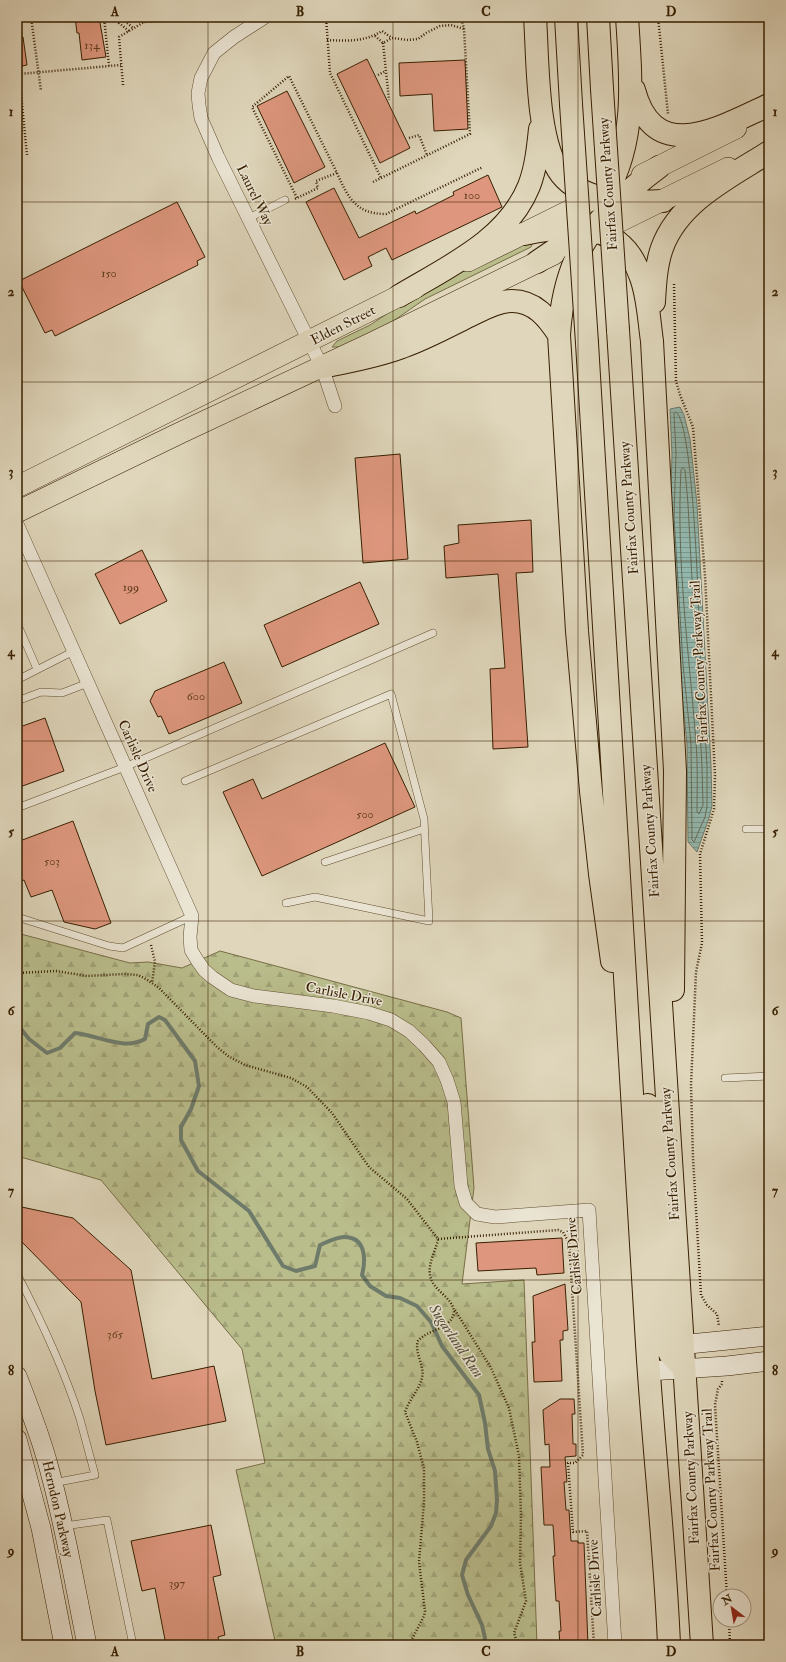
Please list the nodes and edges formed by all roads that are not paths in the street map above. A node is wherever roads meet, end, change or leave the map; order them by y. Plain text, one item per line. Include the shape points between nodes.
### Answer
1 (265, 17) edge
2 (535, 17) edge
3 (566, 17) edge
4 (598, 17) edge
5 (628, 17) edge
6 (631, 79) junction
7 (769, 105) edge
8 (769, 111) edge
9 (541, 116) junction
10 (769, 147) edge
11 (769, 152) edge
12 (664, 165) joint
13 (607, 197) junction
14 (288, 200) road end
15 (663, 201) junction
16 (249, 218) junction
17 (589, 232) junction
18 (524, 234) junction
19 (538, 262) joint
20 (399, 296) junction
21 (559, 335) junction
22 (310, 341) junction
23 (652, 341) junction
24 (322, 366) junction
25 (335, 406) dead end
26 (17, 487) edge
27 (17, 512) edge
28 (17, 524) edge
29 (17, 623) edge
30 (433, 633) dead end
31 (74, 651) junction
32 (37, 669) junction
33 (17, 680) edge
34 (88, 683) junction
35 (17, 701) edge
36 (125, 767) junction
37 (184, 781) dead end
38 (17, 808) edge
39 (424, 829) junction
40 (746, 829) dead end
41 (769, 829) edge
42 (325, 862) dead end
43 (286, 903) dead end
44 (192, 916) junction
45 (17, 917) edge
46 (630, 1031) junction
47 (769, 1076) edge
48 (724, 1078) dead end
49 (636, 1151) junction
50 (670, 1151) junction
51 (17, 1274) edge
52 (24, 1288) junction
53 (17, 1292) edge
54 (769, 1336) edge
55 (666, 1347) junction
56 (769, 1361) edge
57 (684, 1368) junction
58 (649, 1371) junction
59 (17, 1376) edge
60 (17, 1439) edge
61 (53, 1483) junction
62 (63, 1526) junction
63 (64, 1645) edge
64 (88, 1645) edge
65 (133, 1645) edge
66 (615, 1645) edge
67 (669, 1645) edge
68 (702, 1645) edge

1 - 16 street, Laurel Way via 214,53 201,78 198,93 201,118
2 - 9 highway
3 - 46 highway, Fairfax County Parkway, bridge
4 - 50 highway, Fairfax County Parkway, bridge
5 - 6 highway
6 - 7 highway via 645,117 661,130 683,136 707,132
6 - 13 highway via 626,145
8 - 12 main road
9 - 13 highway via 551,155 562,174 581,189
9 - 20 highway via 537,154 530,185 509,221 468,254
10 - 15 main road
11 - 23 highway via 701,196 688,208 669,234 662,248 655,276
12 - 13 highway via 640,182
13 - 15 highway via 643,203
13 - 17 highway
13 - 18 main road, Elden Street
14 - 16 lane
15 - 17 main road
16 - 22 street, Laurel Way
17 - 18 highway via 544,230
17 - 19 highway via 559,247
17 - 21 highway via 572,264 560,316
17 - 23 highway via 609,235 624,245 635,262 641,276
18 - 20 main road, Elden Street
19 - 24 main road, Elden Street
20 - 22 main road, Elden Street
21 - 24 highway via 549,320 532,306 511,301 490,306 403,347 373,357
21 - 49 highway via 577,631 591,791
22 - 24 street, Laurel Way
22 - 26 main road, Elden Street
23 - 50 highway via 675,771
24 - 25 street, Laurel Way
24 - 27 main road, Elden Street
28 - 31 street, Carlisle Drive
29 - 32 lane
30 - 36 lane
31 - 32 lane
31 - 34 street, Carlisle Drive
32 - 33 lane
34 - 35 lane via 62,693 41,692
34 - 36 street, Carlisle Drive
36 - 38 lane
36 - 44 street, Carlisle Drive
37 - 39 lane via 391,694 415,781
39 - 42 lane
39 - 43 lane via 429,921 315,897
40 - 41 lane
44 - 45 lane via 123,948 109,946
44 - 66 street, Carlisle Drive via 190,936 197,960 204,970 231,990 254,996 369,1013 391,1020 409,1030 424,1045 439,1062 454,1102 461,1186 466,1203 477,1214 495,1217 589,1210
46 - 49 highway, Fairfax County Parkway
46 - 55 highway via 643,1052 645,1065
47 - 48 lane
49 - 55 highway, Fairfax County Parkway
50 - 55 highway, Fairfax County Parkway
51 - 52 lane
52 - 53 lane
52 - 61 lane via 55,1353 79,1418 95,1475
54 - 55 main road
55 - 57 highway, Fairfax County Parkway
55 - 58 highway, Fairfax County Parkway
56 - 57 main road
57 - 58 main road
57 - 68 highway, Fairfax County Parkway
58 - 67 highway, Fairfax County Parkway
59 - 61 main road, Herndon Parkway via 42,1444
60 - 63 main road, Herndon Parkway via 41,1528
61 - 62 main road, Herndon Parkway
62 - 64 main road, Herndon Parkway
62 - 65 lane via 107,1520

